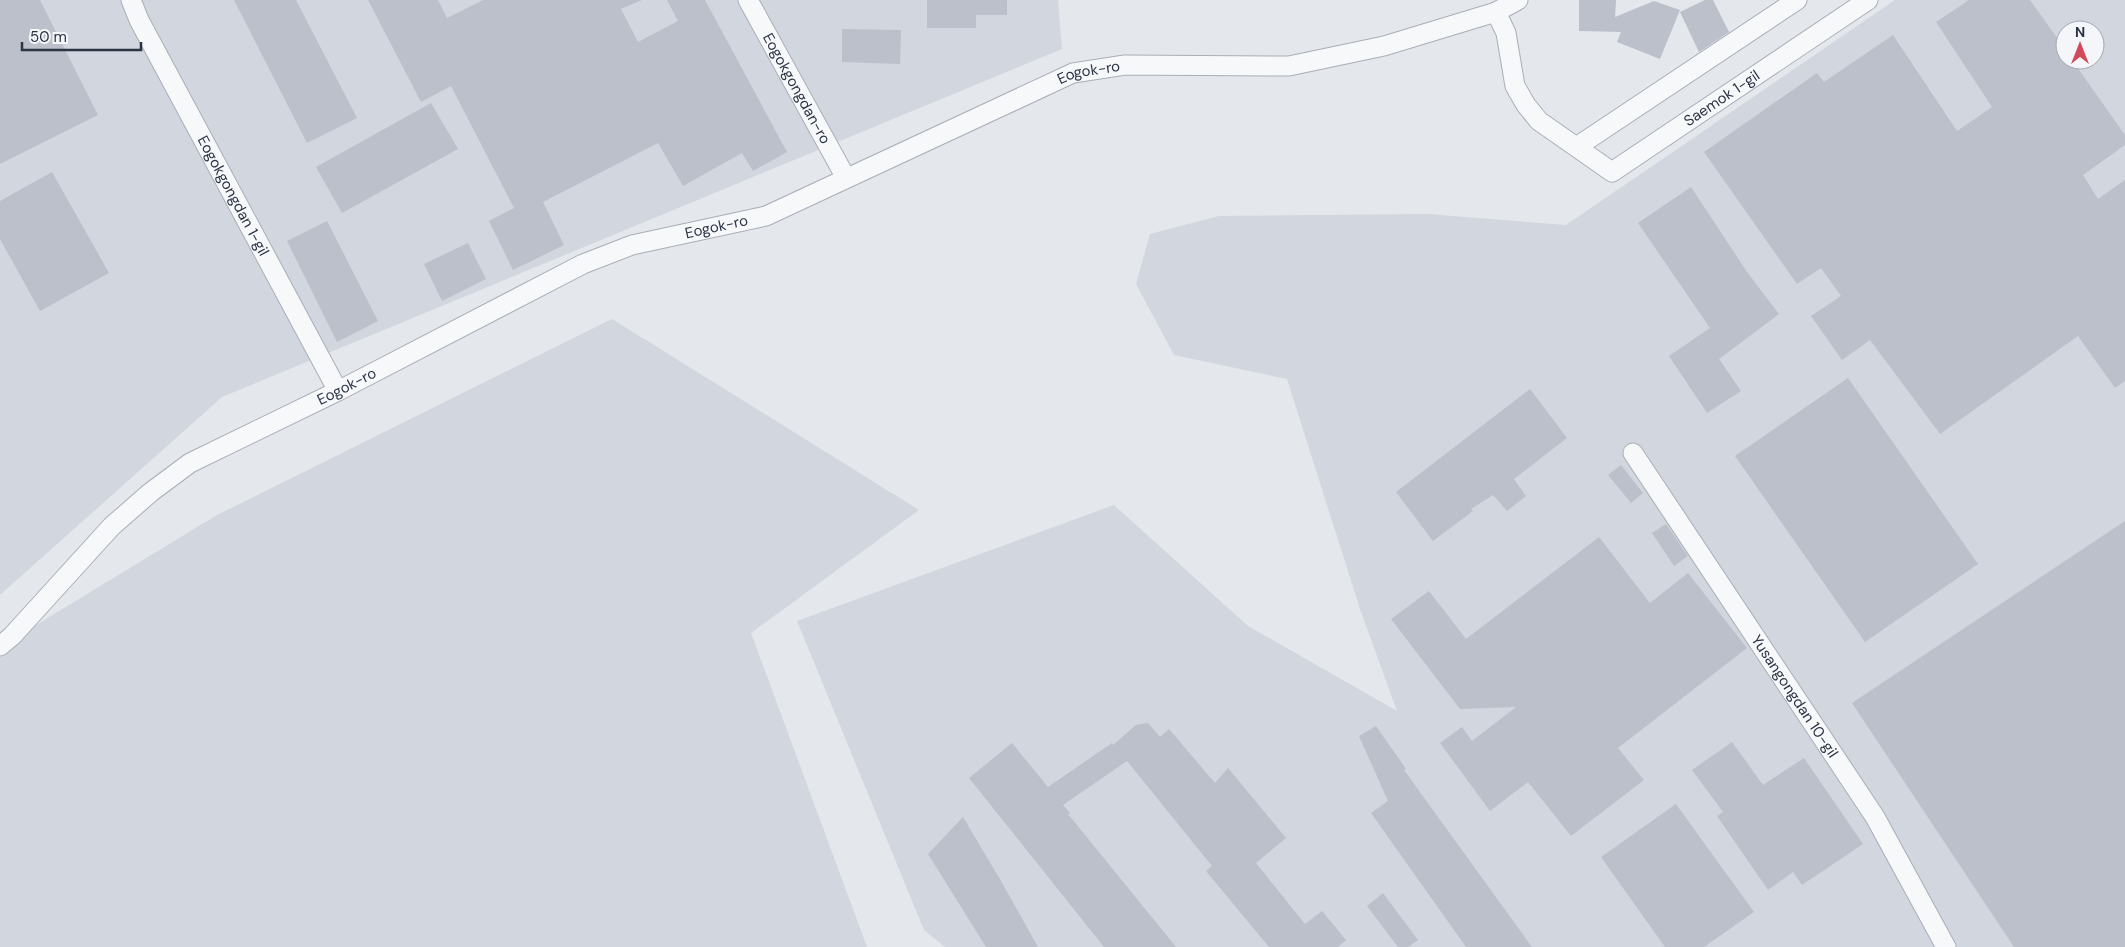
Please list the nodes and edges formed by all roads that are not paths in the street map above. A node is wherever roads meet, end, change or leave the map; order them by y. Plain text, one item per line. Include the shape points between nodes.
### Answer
1 (131, 0) edge
2 (748, 0) edge
3 (1517, 0) edge
4 (1797, 0) edge
5 (1868, 0) edge
6 (1496, 12) junction
7 (1578, 146) junction
8 (846, 178) junction
9 (338, 391) junction
10 (1633, 453) dead end
11 (0, 646) edge
12 (1946, 947) edge

1 - 9 street, Eogokgongdan 1-gil
2 - 8 street, Eogokgongdan-ro
3 - 6 street, Eogok-ro
4 - 7 street
5 - 7 street, Saemok 1-gil via 1612,172
6 - 7 street, Saemok 1-gil via 1506,33 1515,86 1526,105 1539,121
6 - 8 street, Eogok-ro via 1384,46 1289,66 1125,65 1073,73
8 - 9 street, Eogok-ro via 766,216 632,245 583,264
9 - 11 street, Eogok-ro via 190,463 150,492 112,526
10 - 12 street, Yusangongdan 10-gil via 1875,817

